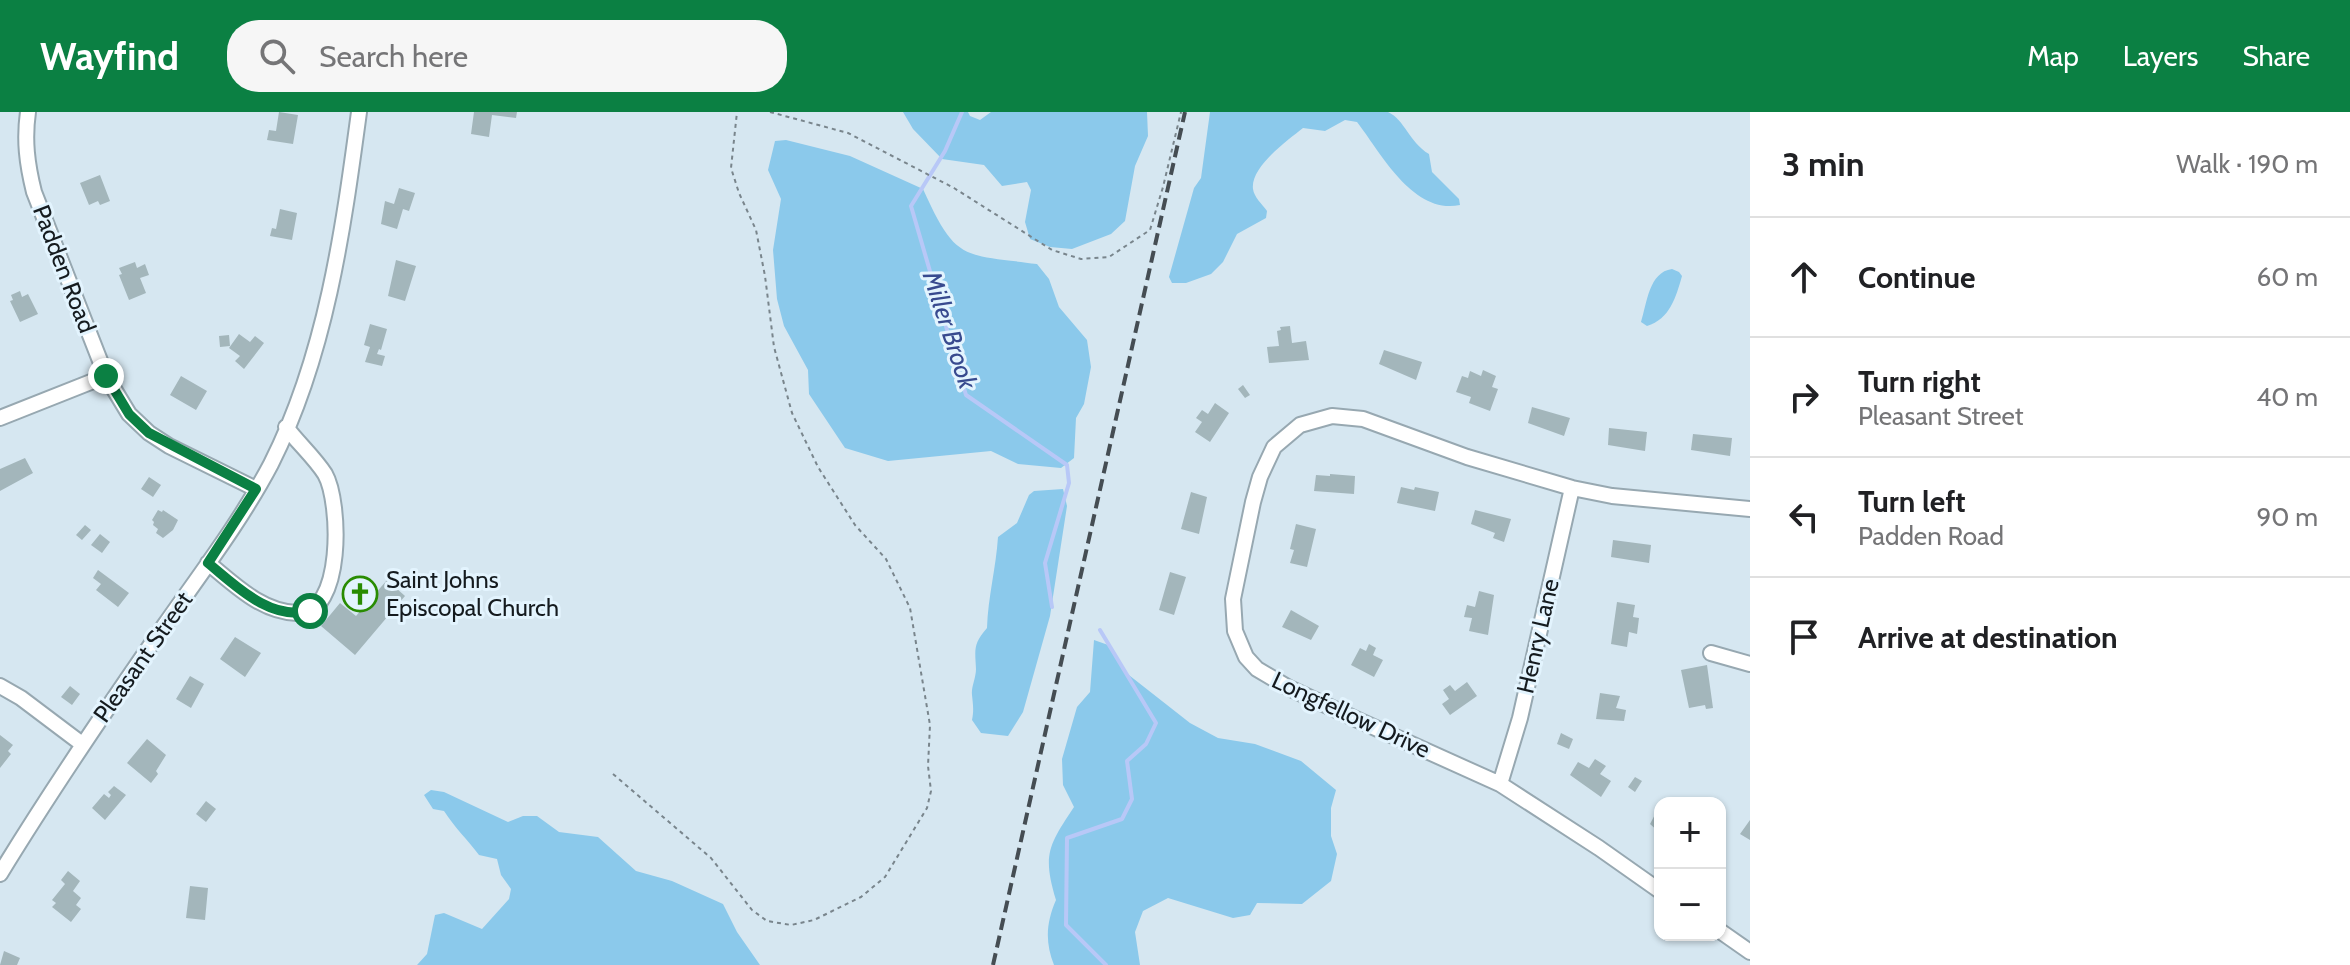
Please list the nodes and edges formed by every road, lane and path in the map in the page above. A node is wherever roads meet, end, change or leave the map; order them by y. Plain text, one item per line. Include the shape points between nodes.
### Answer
1 (28, 112) edge
2 (359, 112) edge
3 (737, 112) edge
4 (770, 112) edge
5 (1181, 112) edge
6 (106, 376) junction
7 (0, 418) edge
8 (286, 427) junction
9 (1572, 488) junction
10 (256, 489) junction
11 (1750, 509) edge
12 (208, 563) junction
13 (1711, 653) dead end
14 (1750, 664) edge
15 (0, 686) edge
16 (82, 744) junction
17 (613, 774) dead end
18 (1500, 784) junction
19 (0, 874) edge
20 (1654, 887) edge
21 (1726, 935) edge
22 (1750, 952) edge

1 - 6 street, Padden Road via 27,164 34,192
2 - 8 street, Pleasant Street via 327,306
3 - 17 path via 731,168 756,230 774,347 792,413 818,467 855,525 886,559 910,608 930,725 931,791 927,808 885,877 861,897 791,925 767,921 752,910 711,858
4 - 5 path via 848,133 954,188 1052,250 1081,259 1109,257 1150,230
6 - 7 street
6 - 10 street, Padden Road via 129,414 149,433
8 - 10 street, Pleasant Street
8 - 12 street via 326,477 334,510 336,559 321,601 300,614 279,611 251,597
9 - 11 street, Longfellow Drive
9 - 18 street, Henry Lane
9 - 18 street, Longfellow Drive via 1363,419 1332,416 1300,425 1274,447 1253,502 1233,599 1235,631 1246,657 1289,688
10 - 12 street, Pleasant Street
12 - 16 street, Pleasant Street
13 - 14 street
15 - 16 street
16 - 19 street, Pleasant Street
18 - 20 street, Longfellow Drive
21 - 22 street

